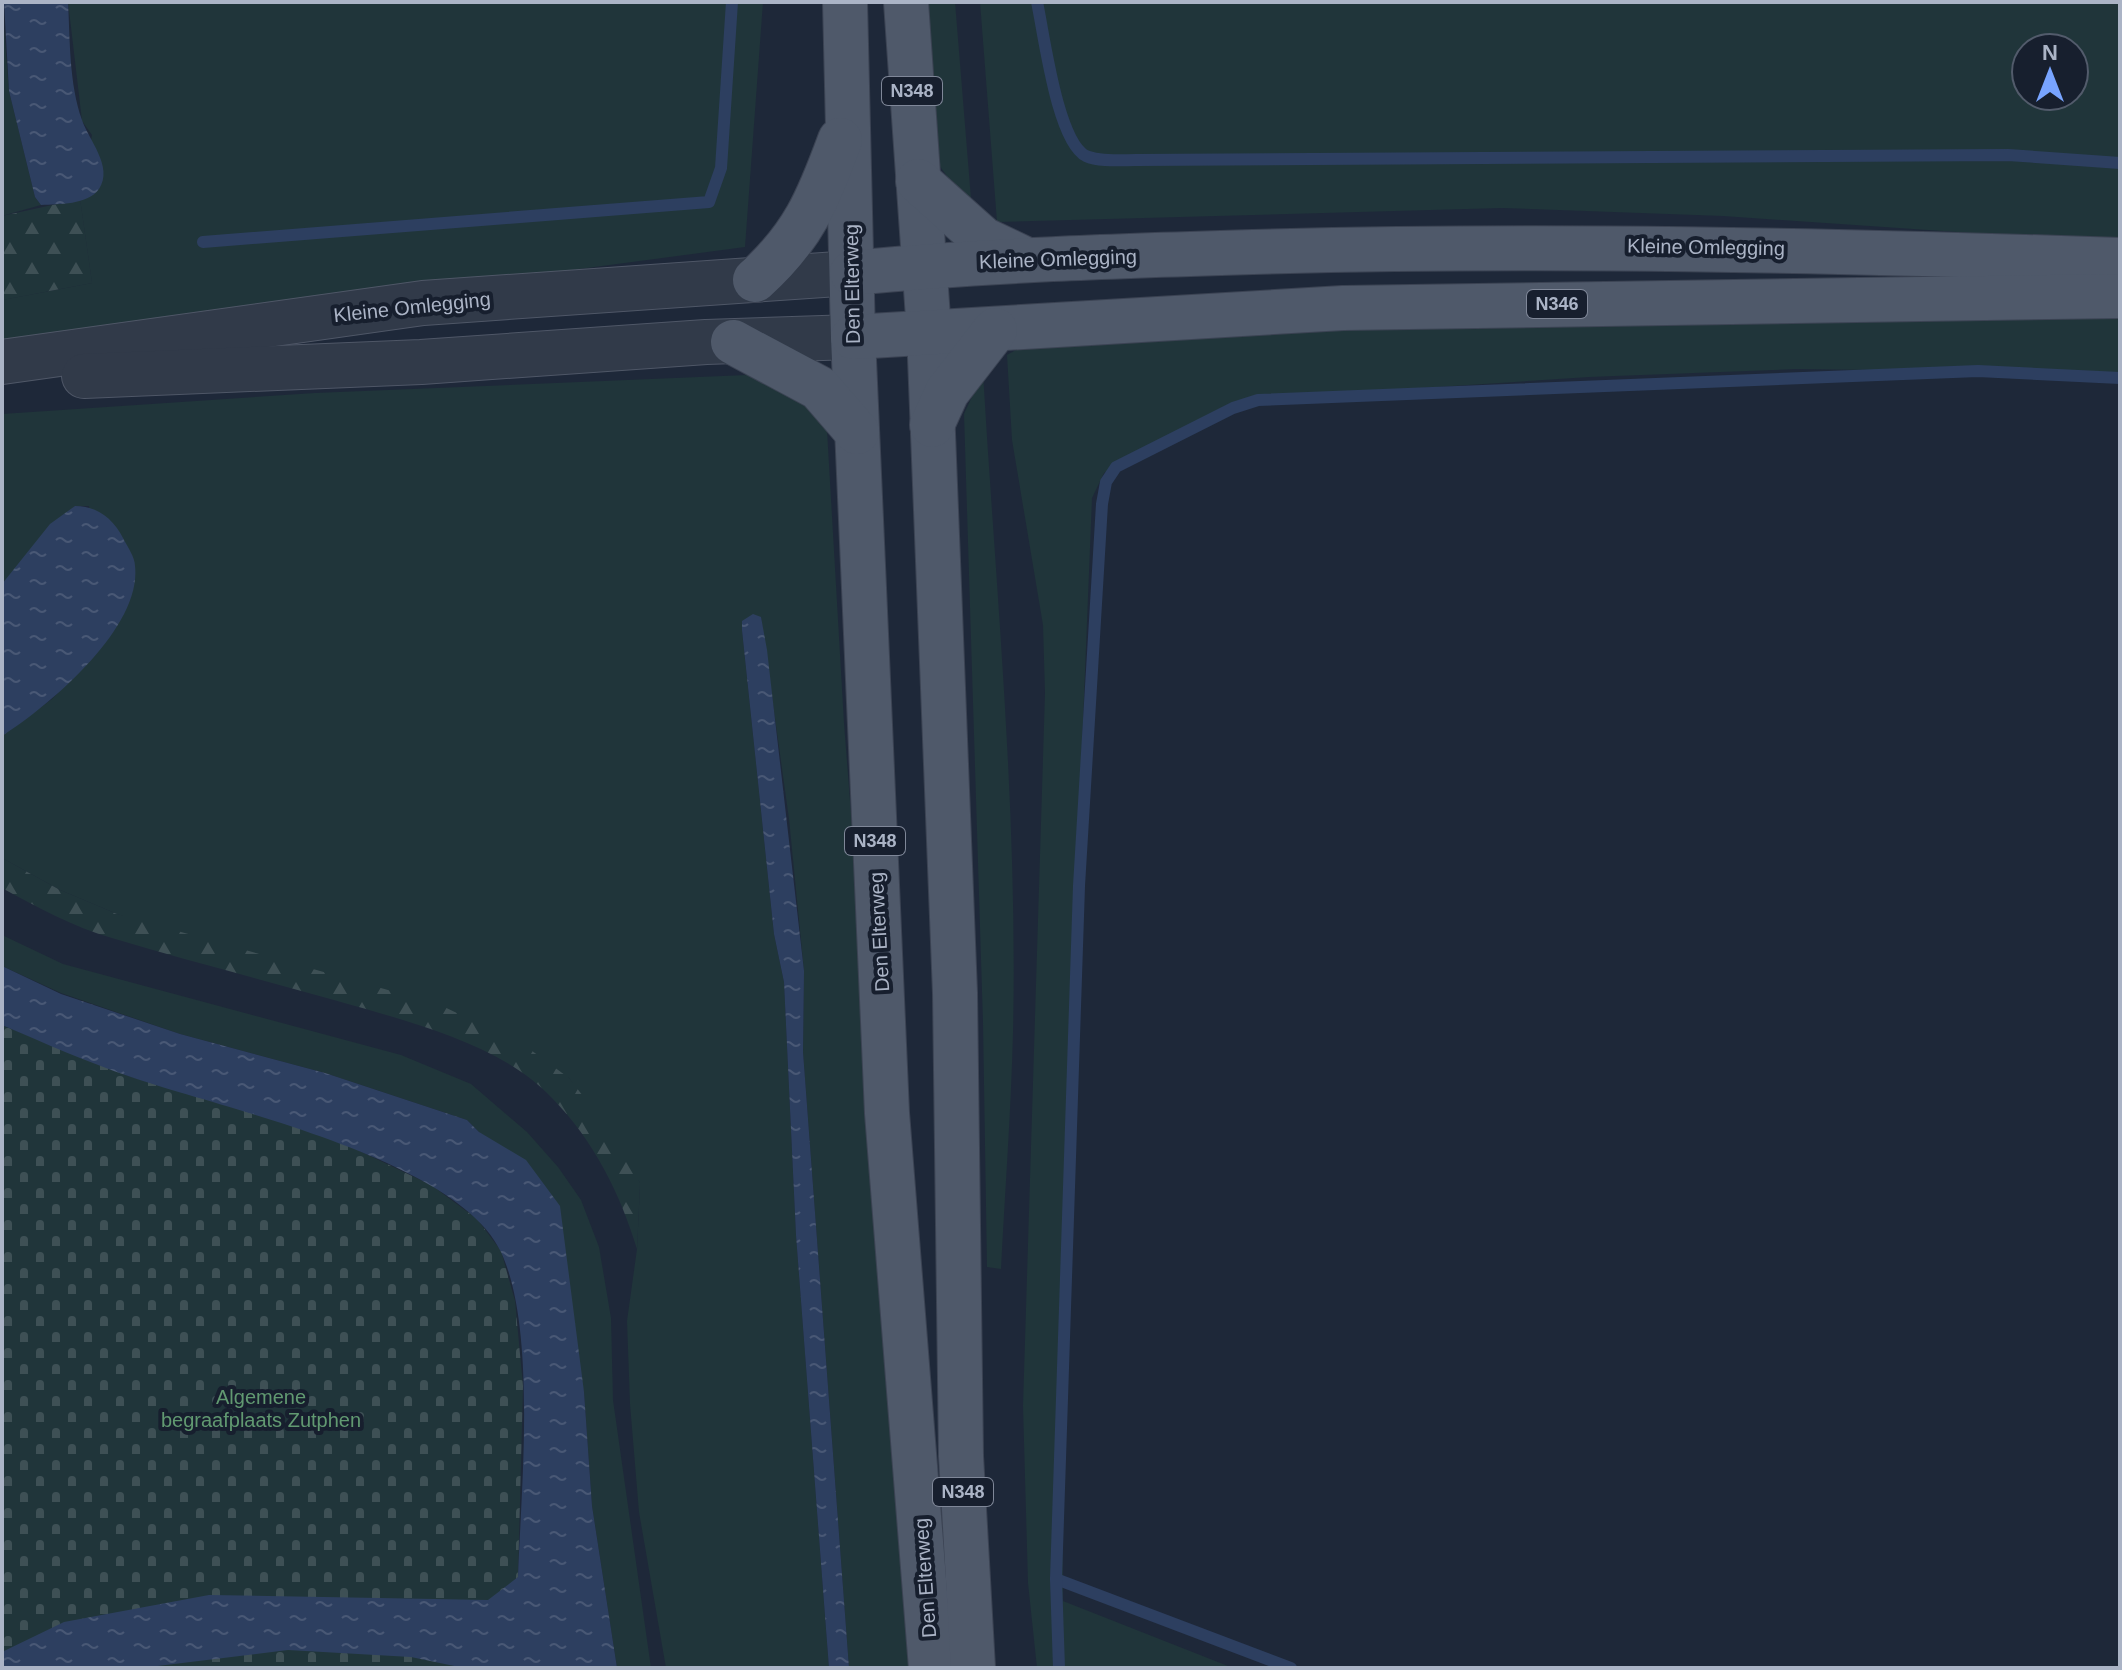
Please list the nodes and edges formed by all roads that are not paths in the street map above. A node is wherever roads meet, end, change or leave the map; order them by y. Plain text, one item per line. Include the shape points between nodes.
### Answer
1 (845, 2) edge
2 (906, 2) edge
3 (848, 116) junction
4 (918, 181) junction
5 (1026, 260) junction
6 (2120, 260) edge
7 (924, 266) junction
8 (852, 273) junction
9 (755, 280) junction
10 (2120, 296) edge
11 (995, 330) junction
12 (929, 332) junction
13 (853, 337) junction
14 (733, 342) junction
15 (2, 362) edge
16 (2, 379) edge
17 (931, 427) junction
18 (857, 432) junction
19 (931, 1668) edge
20 (973, 1668) edge

1 - 3 main road, Den Elterweg / N348
2 - 4 main road, Den Elterweg / N348
3 - 8 main road, Den Elterweg / N348
3 - 9 main road via 803,228
4 - 5 main road via 983,239
4 - 7 main road, Den Elterweg / N348
5 - 6 main road, Kleine Omlegging via 1489,246 1758,247
5 - 7 main road, Kleine Omlegging
7 - 8 main road, Kleine Omlegging
7 - 12 main road, Den Elterweg / N348
8 - 9 street, Kleine Omlegging
8 - 13 main road, Den Elterweg / N348
9 - 15 street, Kleine Omlegging via 423,303
10 - 11 main road, N346 via 1343,308
11 - 12 main road, N346
11 - 17 main road via 947,392
12 - 13 main road, N346
12 - 17 main road, Den Elterweg / N348
13 - 14 street
13 - 18 main road, Den Elterweg / N348
14 - 16 street via 421,362
14 - 18 main road via 819,388
17 - 20 main road, Den Elterweg / N348 via 955,993 961,1440
18 - 19 main road, Den Elterweg / N348 via 887,1113

